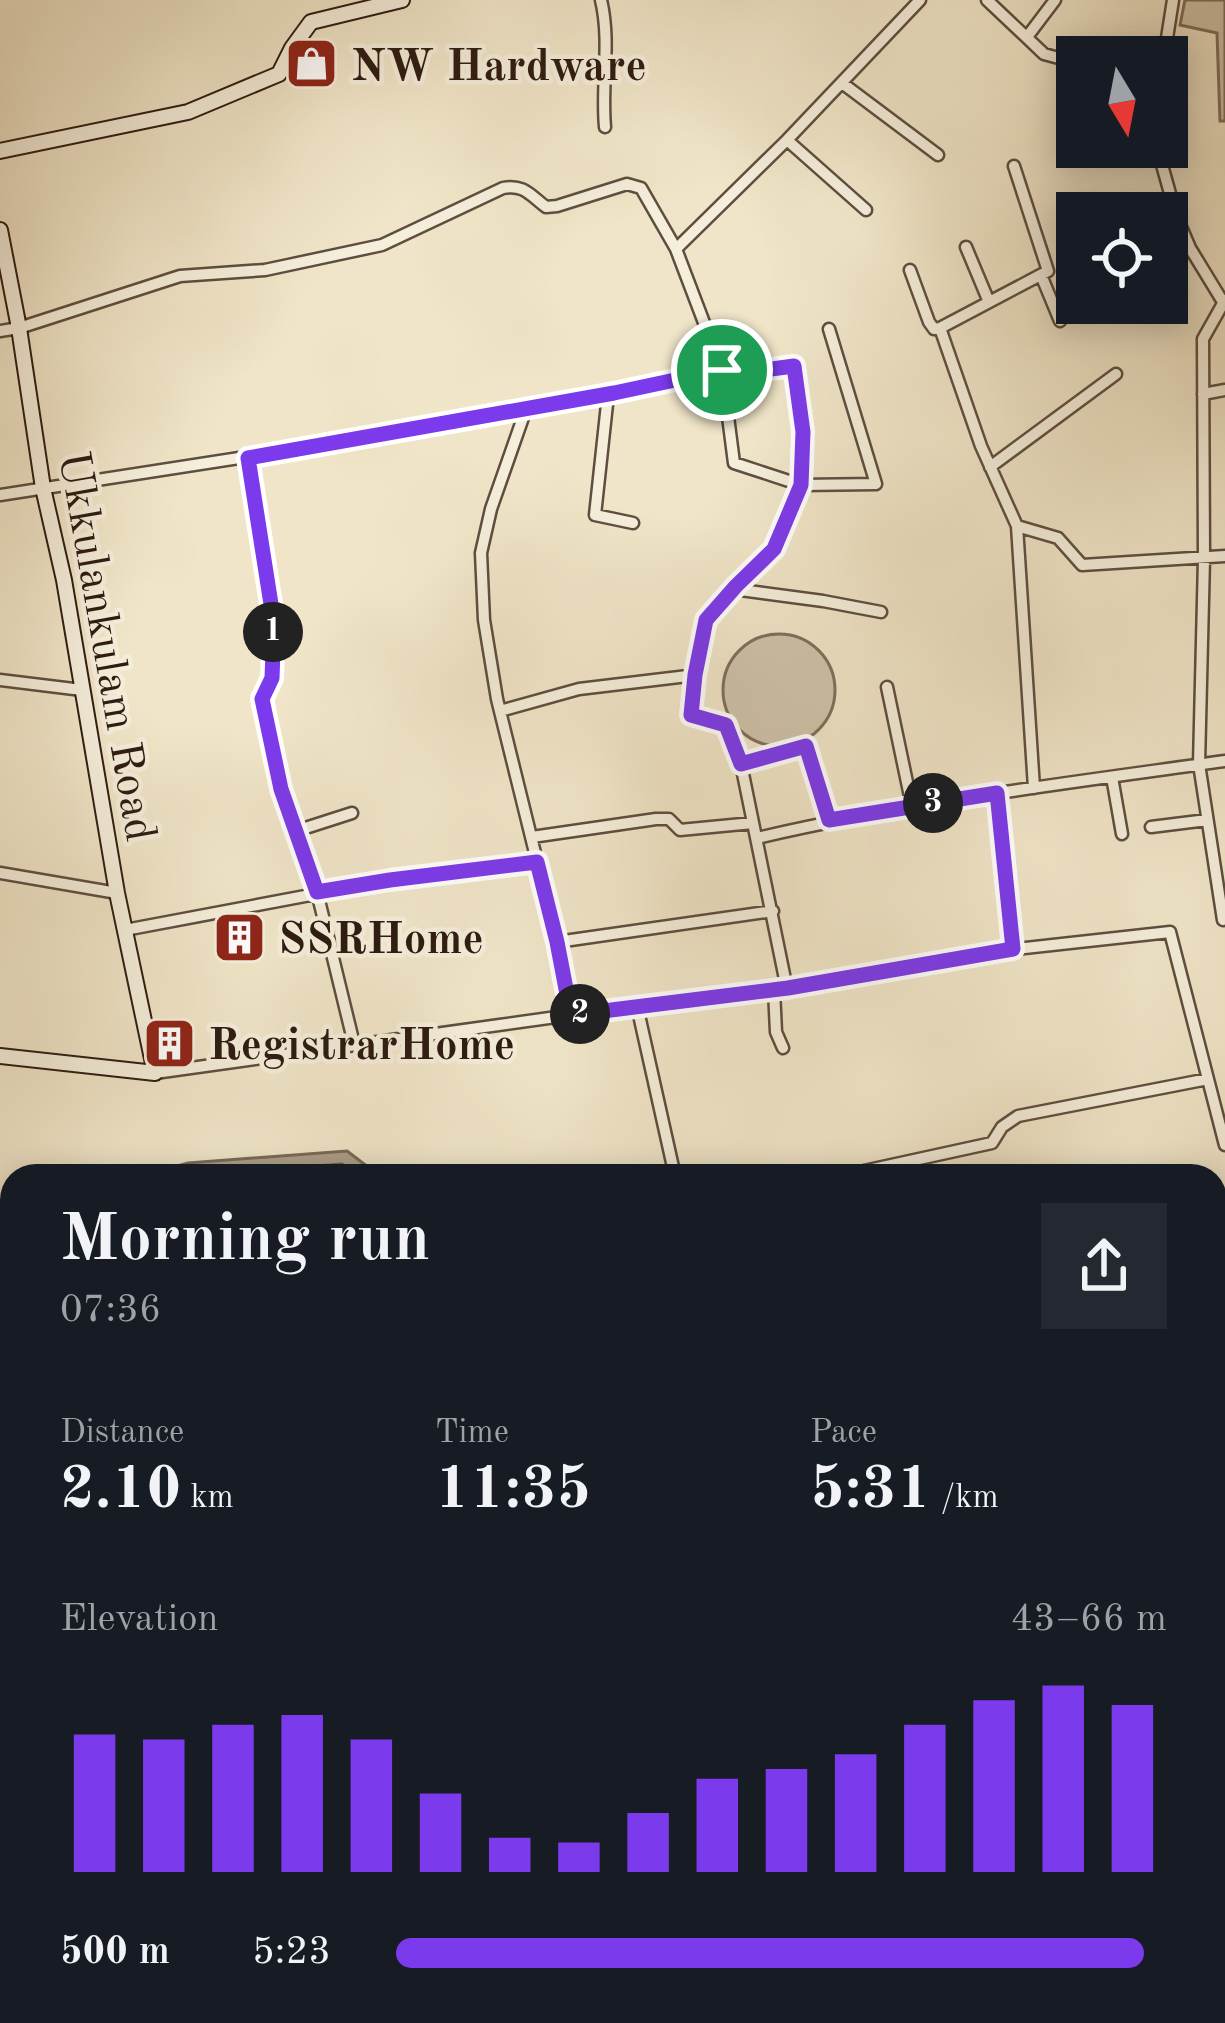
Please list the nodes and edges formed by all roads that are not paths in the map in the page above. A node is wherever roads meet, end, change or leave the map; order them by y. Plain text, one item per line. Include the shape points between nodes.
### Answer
1 (418, 0) edge
2 (601, 0) edge
3 (920, 0) edge
4 (987, 0) edge
5 (1055, 0) edge
6 (1173, 0) edge
7 (402, 1) edge
8 (1168, 36) edge
9 (1027, 37) junction
10 (1056, 57) edge
11 (842, 83) junction
12 (605, 127) dead end
13 (787, 140) junction
14 (0, 152) edge
15 (938, 155) dead end
16 (1014, 166) dead end
17 (1163, 168) edge
18 (866, 210) dead end
19 (0, 230) edge
20 (965, 247) dead end
21 (676, 249) junction
22 (910, 270) dead end
23 (1041, 275) junction
24 (1224, 301) edge
25 (989, 302) junction
26 (1056, 311) edge
27 (19, 328) junction
28 (940, 328) junction
29 (829, 329) dead end
30 (0, 331) edge
31 (722, 370) junction
32 (1115, 374) dead end
33 (1225, 390) edge
34 (614, 393) junction
35 (1202, 394) junction
36 (526, 409) junction
37 (248, 458) junction
38 (990, 467) junction
39 (801, 485) junction
40 (43, 488) junction
41 (0, 495) edge
42 (633, 523) dead end
43 (1017, 526) junction
44 (1225, 556) edge
45 (1204, 559) junction
46 (733, 589) junction
47 (881, 613) dead end
48 (695, 675) junction
49 (0, 680) edge
50 (887, 687) dead end
51 (82, 689) junction
52 (500, 711) junction
53 (1225, 760) edge
54 (741, 764) junction
55 (1199, 764) junction
56 (1112, 777) junction
57 (1034, 788) junction
58 (997, 793) junction
59 (912, 806) junction
60 (352, 813) dead end
61 (829, 820) junction
62 (1207, 820) junction
63 (753, 823) junction
64 (1151, 827) dead end
65 (296, 831) junction
66 (1122, 834) dead end
67 (532, 837) junction
68 (757, 838) junction
69 (537, 862) junction
70 (0, 873) edge
71 (317, 892) junction
72 (117, 893) junction
73 (773, 911) junction
74 (1223, 920) edge
75 (125, 929) junction
76 (557, 942) junction
77 (1013, 949) junction
78 (781, 989) junction
79 (637, 1006) junction
80 (571, 1015) junction
81 (353, 1044) junction
82 (783, 1048) dead end
83 (0, 1056) edge
84 (155, 1073) junction
85 (1208, 1079) junction
86 (1225, 1145) edge
87 (672, 1164) edge
88 (896, 1164) edge

1 - 7 street
2 - 12 street
3 - 11 street
4 - 9 street
5 - 9 street
6 - 8 street
7 - 14 street via 311,22 279,74 188,112
9 - 10 street
11 - 13 street
11 - 15 street
13 - 18 street
13 - 21 street
16 - 23 street via 1048,265
17 - 24 street via 1190,248
19 - 27 street, Ukkulankulam Road
20 - 25 street
21 - 27 street via 641,188 627,184 546,207 516,185 382,245 265,270 180,276
21 - 31 street
22 - 28 street via 929,322
23 - 25 street
23 - 26 street
24 - 35 street via 1203,339
25 - 28 street
27 - 30 street
27 - 40 street, Ukkulankulam Road
28 - 38 street
29 - 39 street via 875,484
31 - 34 street
31 - 39 street via 734,463
31 - 39 street via 794,366
32 - 38 street
33 - 35 street
34 - 36 street
34 - 42 street via 595,515
35 - 45 street
36 - 37 street
36 - 52 street via 481,553
37 - 40 street
37 - 65 street via 274,623 272,678 262,699
38 - 43 street
39 - 46 street via 774,549
40 - 41 street
40 - 51 street, Ukkulankulam Road
43 - 45 street via 1058,538 1082,565
43 - 57 street
44 - 45 street
45 - 55 street
46 - 47 street
46 - 48 street via 706,620
48 - 52 street via 579,689
48 - 54 street via 691,715 726,725
49 - 51 street
50 - 59 street
51 - 72 street, Ukkulankulam Road
52 - 67 street
53 - 55 street
54 - 61 street via 806,746
54 - 63 street
55 - 56 street
55 - 62 street
56 - 57 street
56 - 66 street
57 - 58 street
58 - 59 street
58 - 77 street
59 - 61 street
60 - 65 street
61 - 68 street
62 - 64 street
62 - 74 street
63 - 67 street via 680,830 656,819
63 - 68 street
65 - 71 street
67 - 69 street
68 - 73 street
69 - 71 street
69 - 76 street
70 - 72 street
71 - 75 street
71 - 81 street
72 - 75 street, Ukkulankulam Road
73 - 76 street
73 - 78 street
75 - 84 street, Ukkulankulam Road
76 - 80 street
77 - 78 street
77 - 85 street via 1169,932
78 - 79 street
78 - 82 street via 776,1032
79 - 80 street
79 - 87 street
80 - 81 street
81 - 84 street
83 - 84 street
85 - 86 street
85 - 88 street via 1018,1115 992,1143

